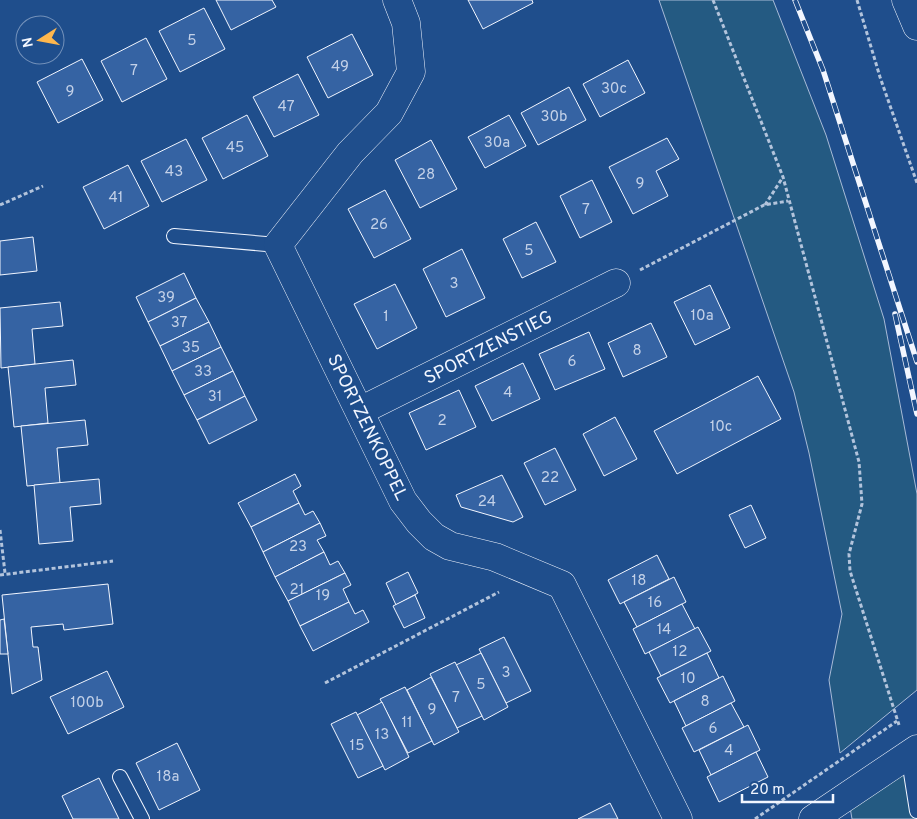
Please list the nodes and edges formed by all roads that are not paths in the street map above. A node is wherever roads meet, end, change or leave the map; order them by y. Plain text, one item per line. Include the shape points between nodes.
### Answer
1 (396, 0) edge
2 (906, 0) edge
3 (917, 26) edge
4 (174, 236) dead end
5 (278, 245) junction
6 (616, 283) road end
7 (360, 411) junction
8 (912, 752) edge
9 (120, 777) dead end
10 (917, 811) edge
11 (142, 819) edge
12 (678, 819) edge
13 (813, 819) edge

1 - 5 street via 406,23 411,72 389,113 350,153
2 - 3 street
4 - 5 lane
5 - 7 street, SPORTZENKOPPEL
6 - 7 street, SPORTZENSTIEG
7 - 12 street, SPORTZENKOPPEL via 403,501 434,537 450,546 495,556 562,585
8 - 10 lane
8 - 13 street
9 - 11 lane

